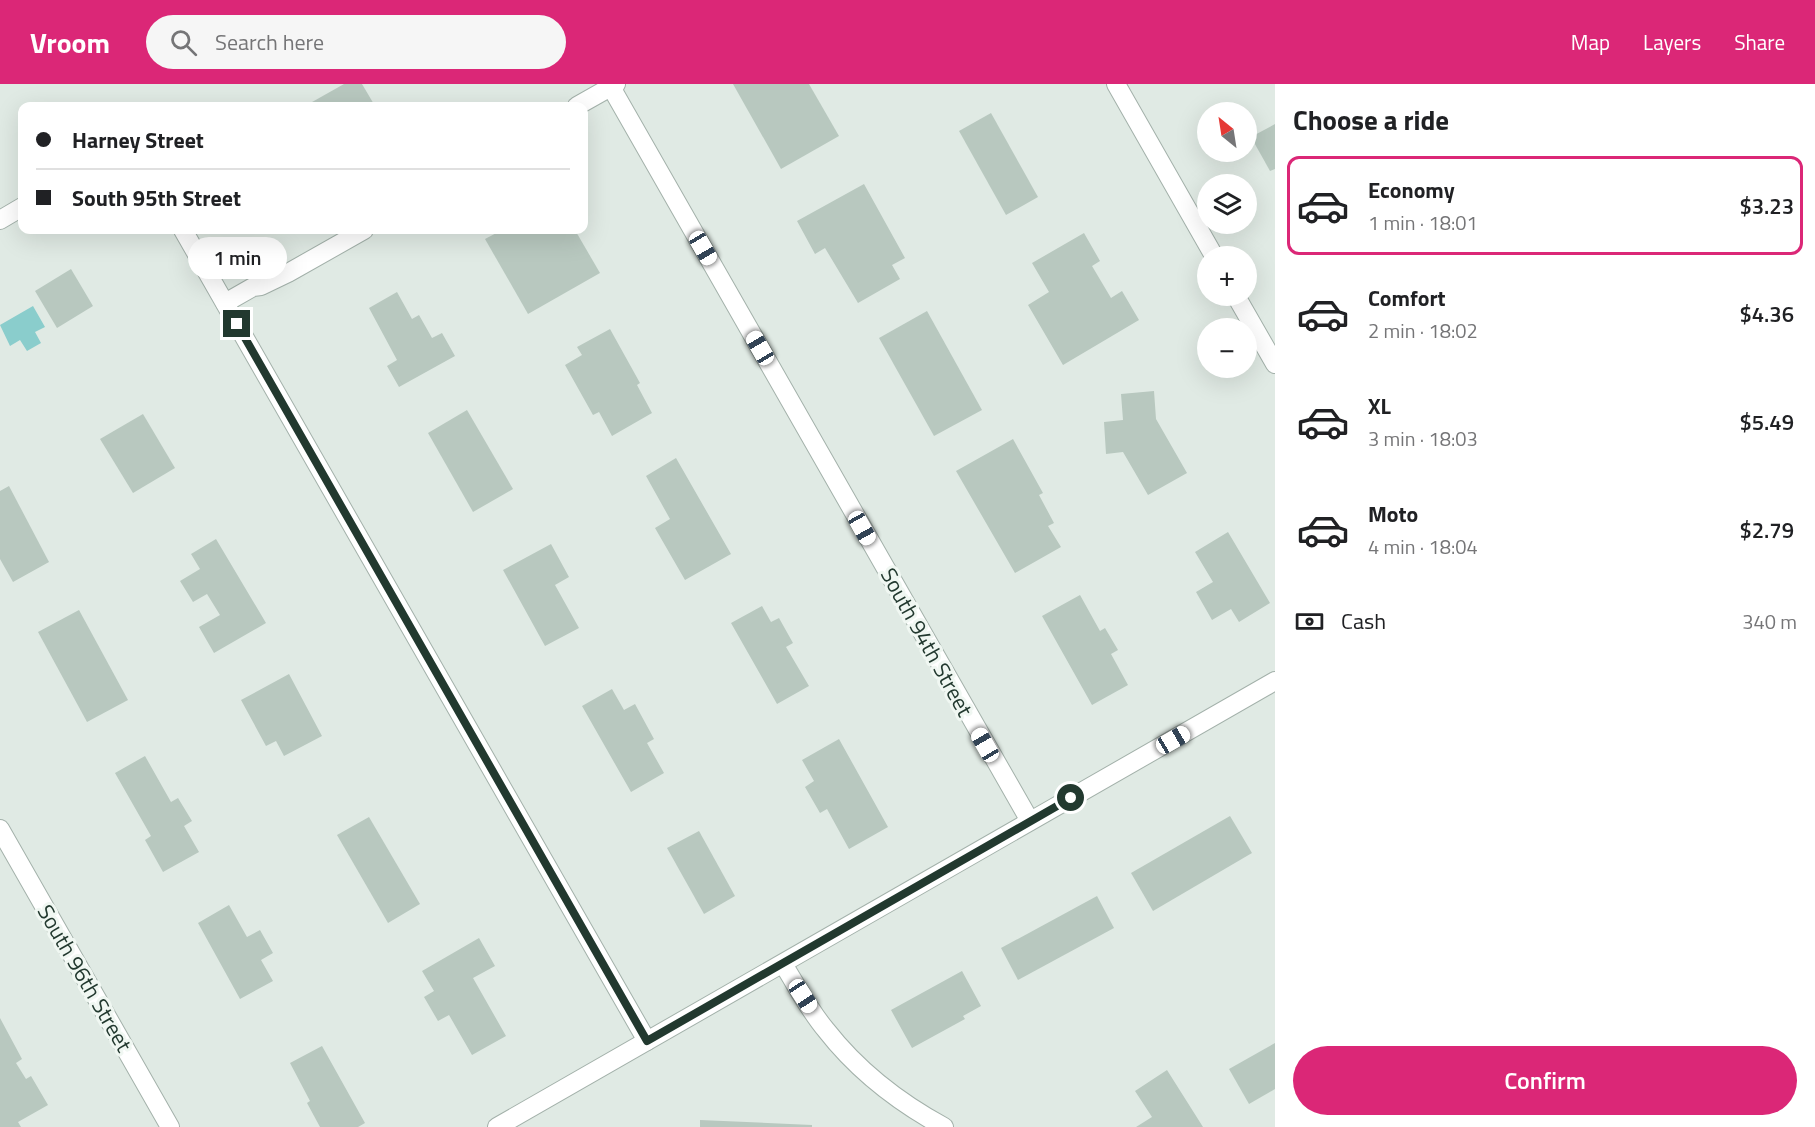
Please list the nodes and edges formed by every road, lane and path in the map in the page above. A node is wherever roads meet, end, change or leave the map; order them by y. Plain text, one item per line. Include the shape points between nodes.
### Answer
1 (1116, 84) edge
2 (613, 86) edge
3 (584, 102) edge
4 (18, 209) edge
5 (0, 220) edge
6 (185, 234) edge
7 (357, 234) edge
8 (1208, 246) edge
9 (225, 303) junction
10 (1242, 306) edge
11 (1275, 364) edge
12 (1275, 681) edge
13 (1030, 822) junction
14 (0, 829) edge
15 (783, 964) junction
16 (647, 1041) junction
17 (170, 1127) edge
18 (497, 1127) edge
19 (944, 1127) edge

1 - 8 street
2 - 3 street
2 - 13 street, South 94th Street
4 - 5 street
6 - 9 street
7 - 9 street
9 - 16 street
10 - 11 street
12 - 13 street
13 - 15 street
14 - 17 street, South 96th Street
15 - 16 street
15 - 19 street via 845,1053 906,1105
16 - 18 street

